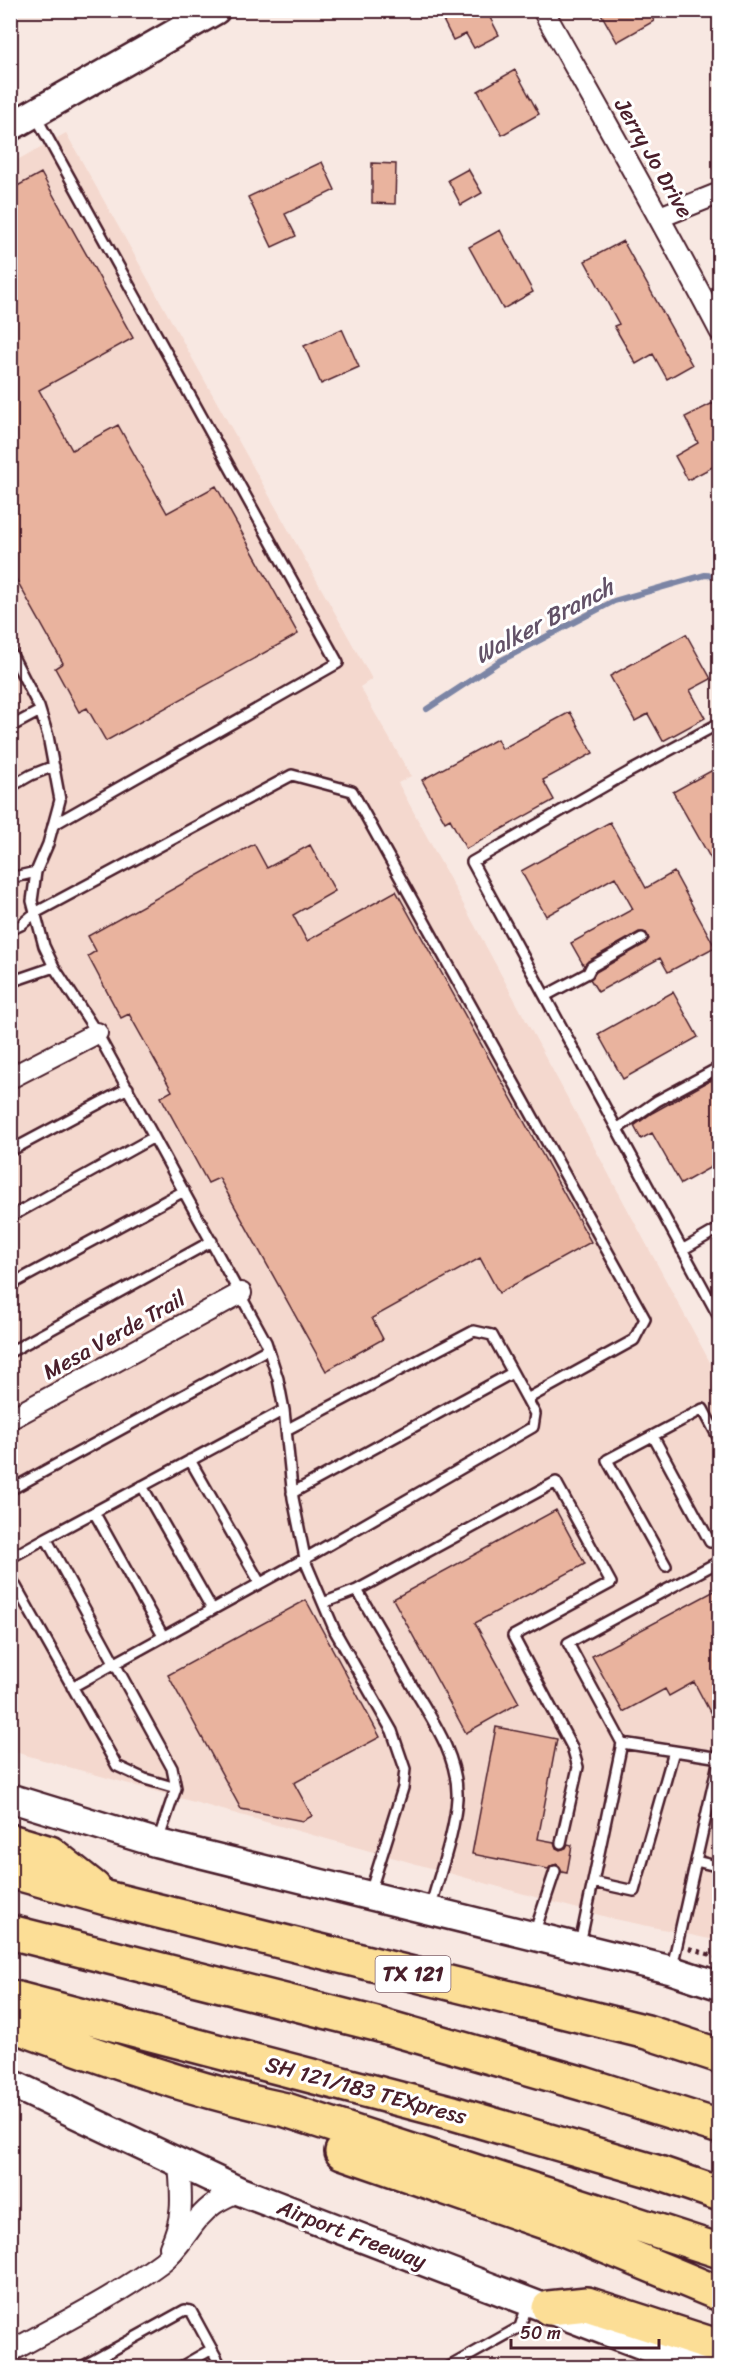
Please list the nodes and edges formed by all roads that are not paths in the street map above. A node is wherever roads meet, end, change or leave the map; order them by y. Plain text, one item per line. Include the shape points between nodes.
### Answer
1 (216, 10) edge
2 (543, 10) edge
3 (34, 113) junction
4 (10, 127) edge
5 (720, 193) edge
6 (660, 217) junction
7 (720, 331) edge
8 (10, 651) edge
9 (13, 662) edge
10 (40, 711) junction
11 (720, 723) edge
12 (10, 727) edge
13 (54, 766) junction
14 (10, 787) edge
15 (53, 825) junction
16 (36, 872) junction
17 (10, 878) edge
18 (35, 913) junction
19 (10, 930) edge
20 (642, 938) dead end
21 (54, 967) junction
22 (10, 982) edge
23 (545, 996) junction
24 (97, 1033) junction
25 (720, 1066) edge
26 (10, 1078) edge
27 (128, 1088) junction
28 (617, 1129) junction
29 (154, 1137) junction
30 (10, 1151) edge
31 (184, 1191) junction
32 (10, 1217) edge
33 (720, 1228) edge
34 (212, 1241) junction
35 (681, 1250) junction
36 (10, 1285) edge
37 (241, 1293) junction
38 (720, 1319) edge
39 (268, 1349) junction
40 (10, 1352) edge
41 (512, 1372) junction
42 (527, 1400) junction
43 (284, 1410) junction
44 (10, 1419) edge
45 (286, 1430) junction
46 (653, 1436) junction
47 (720, 1441) edge
48 (190, 1460) junction
49 (142, 1486) junction
50 (10, 1490) edge
51 (292, 1493) junction
52 (94, 1512) junction
53 (46, 1539) junction
54 (710, 1542) dead end
55 (10, 1558) edge
56 (306, 1558) junction
57 (720, 1561) edge
58 (666, 1566) dead end
59 (10, 1576) edge
60 (260, 1583) junction
61 (14, 1590) edge
62 (357, 1590) junction
63 (323, 1603) junction
64 (212, 1609) junction
65 (163, 1636) junction
66 (114, 1663) junction
67 (72, 1687) junction
68 (622, 1743) junction
69 (674, 1752) junction
70 (719, 1759) edge
71 (176, 1788) junction
72 (10, 1798) edge
73 (10, 1841) edge
74 (157, 1843) junction
75 (561, 1843) dead end
76 (696, 1861) junction
77 (720, 1868) edge
78 (10, 1871) edge
79 (555, 1871) dead end
80 (593, 1882) junction
81 (369, 1896) junction
82 (106, 1898) junction
83 (429, 1911) junction
84 (10, 1932) edge
85 (533, 1936) junction
86 (579, 1948) junction
87 (674, 1958) junction
88 (720, 1986) edge
89 (10, 1997) edge
90 (10, 2024) edge
91 (720, 2055) edge
92 (10, 2083) edge
93 (286, 2110) junction
94 (720, 2127) edge
95 (179, 2162) junction
96 (239, 2191) junction
97 (720, 2194) edge
98 (720, 2251) edge
99 (164, 2261) junction
100 (720, 2294) edge
101 (538, 2304) junction
102 (720, 2347) edge
103 (212, 2349) junction
104 (10, 2352) edge
105 (80, 2367) edge
106 (179, 2367) edge
107 (222, 2367) edge
108 (447, 2367) edge
109 (702, 2367) edge

1 - 3 main road
2 - 6 street, Jerry Jo Drive
3 - 4 main road
3 - 15 lane via 338,663
5 - 6 street
6 - 7 street, Jerry Jo Drive
8 - 9 lane
9 - 10 lane
10 - 12 lane
10 - 13 lane
11 - 23 lane via 472,862
13 - 14 lane
13 - 15 lane via 60,801
15 - 16 lane
16 - 17 lane
16 - 18 lane via 32,901
18 - 19 lane
18 - 21 lane
18 - 42 lane via 292,775 352,791 645,1318 634,1340
20 - 23 lane
21 - 22 lane
21 - 24 lane
23 - 28 lane
24 - 26 street
24 - 27 lane
25 - 28 lane via 657,1101
27 - 29 lane
27 - 30 lane
28 - 35 lane
29 - 31 lane
29 - 32 lane
31 - 34 lane
31 - 36 lane
33 - 35 lane
34 - 37 lane
34 - 40 lane
35 - 38 lane
37 - 39 lane
37 - 44 street, Mesa Verde Trail
39 - 43 lane
39 - 50 lane
41 - 42 lane
41 - 45 lane via 492,1335 474,1331
41 - 51 lane
42 - 56 lane via 535,1414 533,1427
43 - 45 lane
43 - 48 lane
45 - 51 lane
46 - 47 lane via 703,1410
46 - 54 lane
46 - 58 lane via 607,1460
48 - 49 lane
48 - 60 lane
49 - 52 lane
49 - 64 lane
51 - 56 lane
52 - 53 lane
52 - 65 lane
53 - 55 lane
53 - 66 lane
56 - 60 lane
56 - 63 lane
57 - 68 lane via 568,1643
59 - 61 lane
60 - 64 lane
61 - 67 lane
62 - 63 lane
62 - 75 lane via 556,1482 611,1583 513,1636 572,1747 578,1767
62 - 83 lane via 434,1723 456,1778 452,1827
63 - 81 lane via 392,1731 405,1769 403,1788
64 - 65 lane
65 - 66 lane
66 - 67 lane
66 - 71 lane via 172,1768
67 - 71 lane via 117,1766
68 - 69 lane
68 - 80 lane
69 - 70 lane
69 - 80 lane via 634,1891
70 - 76 lane
71 - 74 lane
72 - 74 main road
73 - 82 highway via 50,1854
74 - 81 main road
76 - 77 lane
76 - 87 lane
78 - 82 highway, TX 121
79 - 85 lane
80 - 86 lane
81 - 83 main road
82 - 91 highway, TX 121 via 647,2032
83 - 85 main road
84 - 94 highway via 376,2024
85 - 86 main road
86 - 87 main road
87 - 88 main road
89 - 97 highway, SH 121/183 TEXpress via 453,2113
90 - 93 highway via 121,2065
92 - 95 main road, Airport Freeway
93 - 98 highway
93 - 100 highway via 315,2142 559,2227
95 - 96 main road, Airport Freeway
95 - 99 street via 182,2209
96 - 99 street via 214,2204
96 - 101 main road, Airport Freeway
99 - 104 street
101 - 102 highway via 587,2304
101 - 108 lane via 520,2327
101 - 109 main road, Airport Freeway
103 - 105 lane via 191,2311 185,2310
103 - 106 lane
103 - 107 lane

